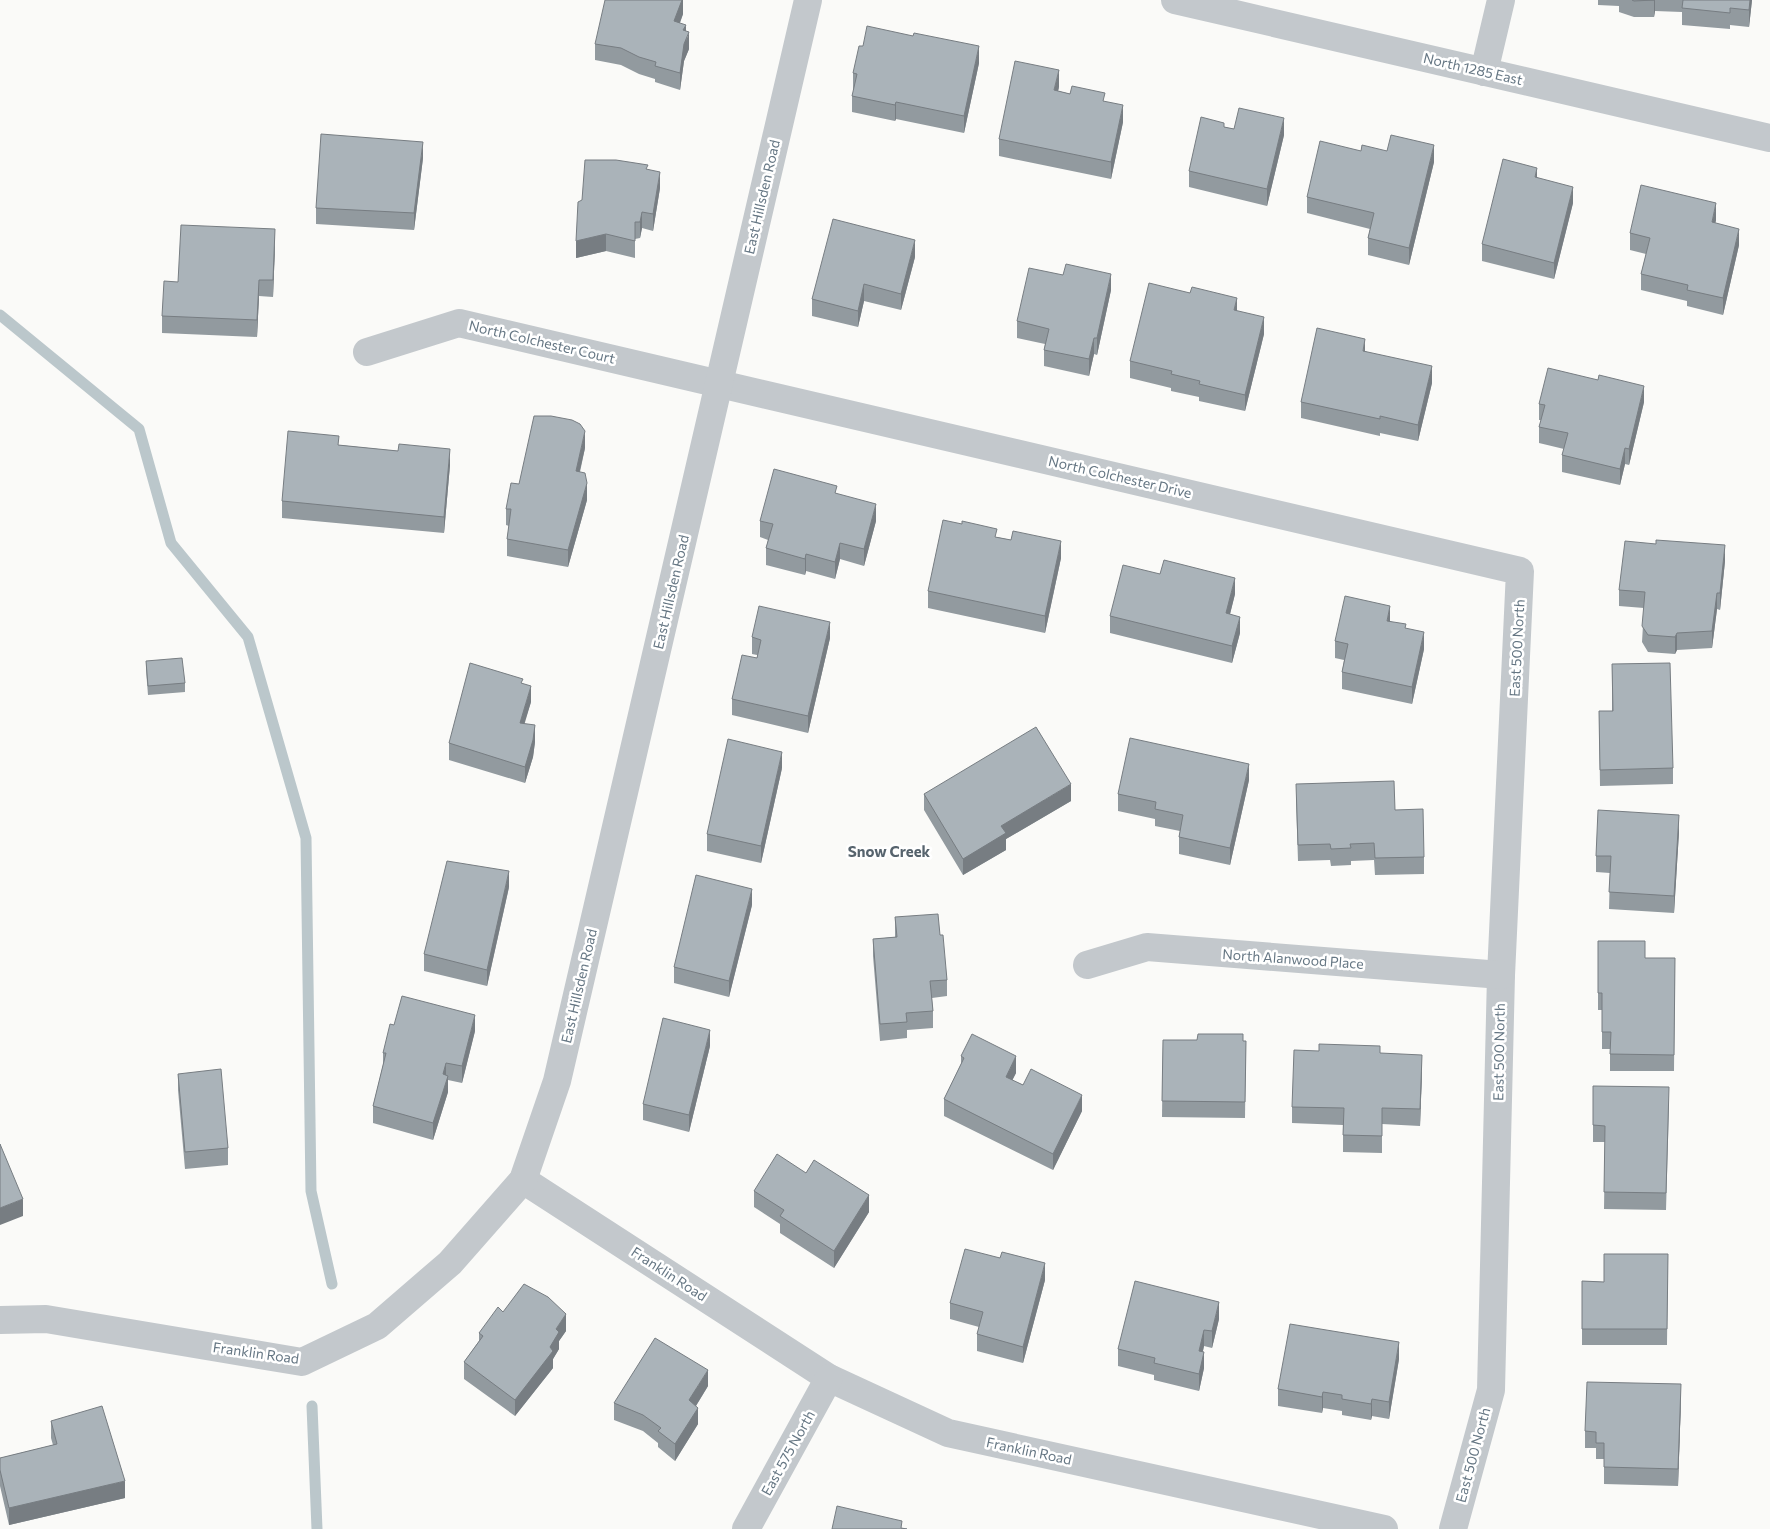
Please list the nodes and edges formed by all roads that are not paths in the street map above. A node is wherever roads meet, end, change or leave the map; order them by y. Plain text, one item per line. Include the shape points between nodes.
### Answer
1 (808, 0) edge
2 (1175, 0) edge
3 (1500, 0) edge
4 (1484, 72) junction
5 (1770, 138) edge
6 (367, 352) dead end
7 (719, 384) junction
8 (1520, 571) joint
9 (1087, 965) dead end
10 (1501, 975) junction
11 (523, 1180) junction
12 (0, 1320) edge
13 (829, 1378) junction
14 (746, 1529) edge
15 (1384, 1529) edge
16 (1454, 1529) edge

1 - 7 street, East Hillsden Road
2 - 4 street, North 1285 East
3 - 4 street
4 - 5 street, North 1285 East
6 - 7 street, North Colchester Court via 459,323
7 - 8 street, North Colchester Drive
7 - 11 street, East Hillsden Road via 557,1081
8 - 10 street, East 500 North
9 - 10 street, North Alanwood Place via 1147,947
10 - 16 street, East 500 North via 1491,1390
11 - 12 street, Franklin Road via 450,1263 377,1326 302,1362 46,1320
11 - 13 street, Franklin Road
13 - 14 street, East 575 North
13 - 15 street, Franklin Road via 948,1433

